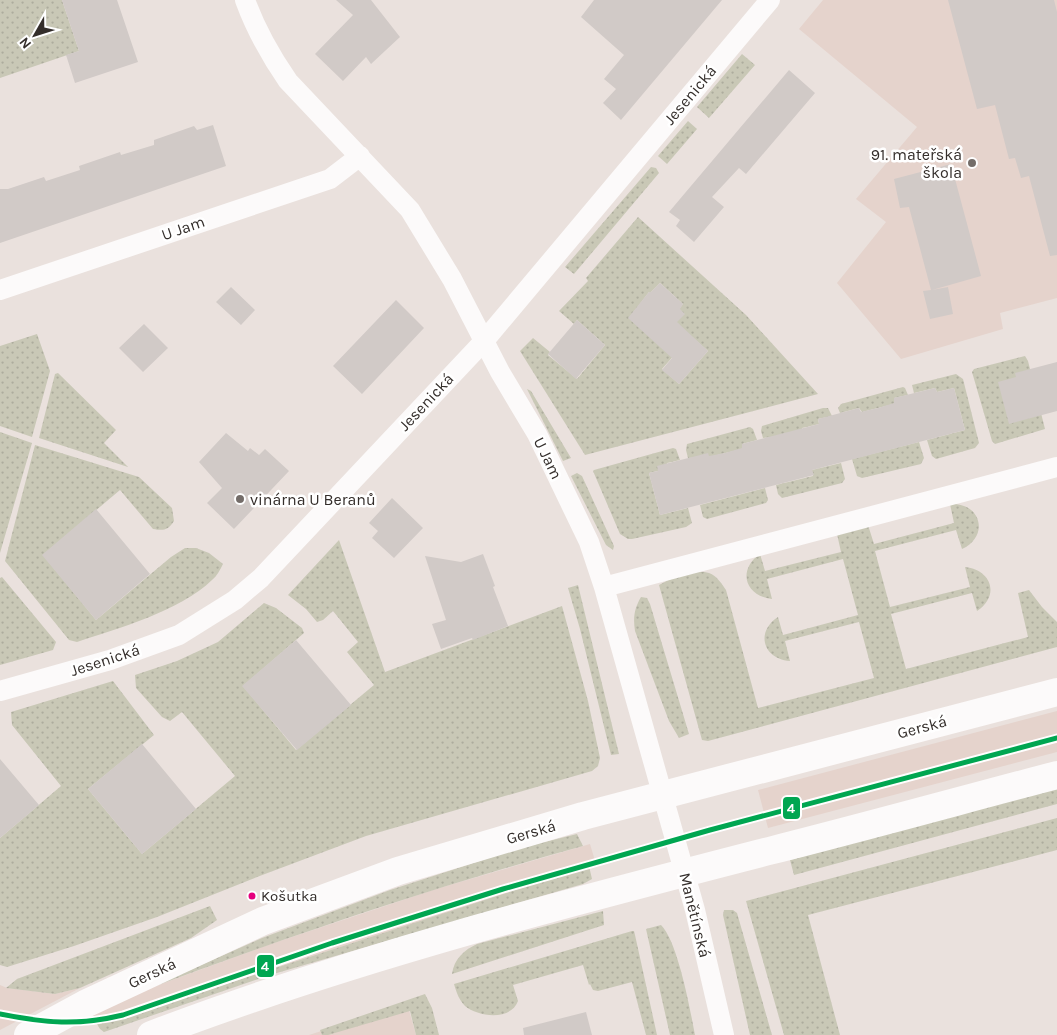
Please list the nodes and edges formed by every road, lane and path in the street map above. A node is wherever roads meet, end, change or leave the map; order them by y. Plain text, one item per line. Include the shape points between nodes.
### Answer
1 (244, 0) edge
2 (770, 0) edge
3 (360, 156) junction
4 (0, 290) edge
5 (484, 341) junction
6 (1057, 467) edge
7 (604, 587) junction
8 (0, 691) edge
9 (1057, 692) edge
10 (1057, 775) edge
11 (663, 796) junction
12 (684, 873) junction
13 (28, 1035) edge
14 (151, 1035) edge
15 (724, 1035) edge

1 - 3 street, U Jam via 254,25 288,81
2 - 5 street, Jesenická
3 - 4 street, U Jam via 330,179
3 - 5 street, U Jam via 410,210
5 - 7 street, U Jam via 540,441 589,542
5 - 8 street, Jesenická via 261,578 235,600 179,635 110,660
6 - 7 street
7 - 11 street, U Jam
9 - 11 street, Gerská
10 - 12 street
11 - 12 street, Manětínská
11 - 13 street, Gerská via 583,816 398,872 263,921 84,1004
12 - 14 street via 387,955 226,1006
12 - 15 street, Manětínská

